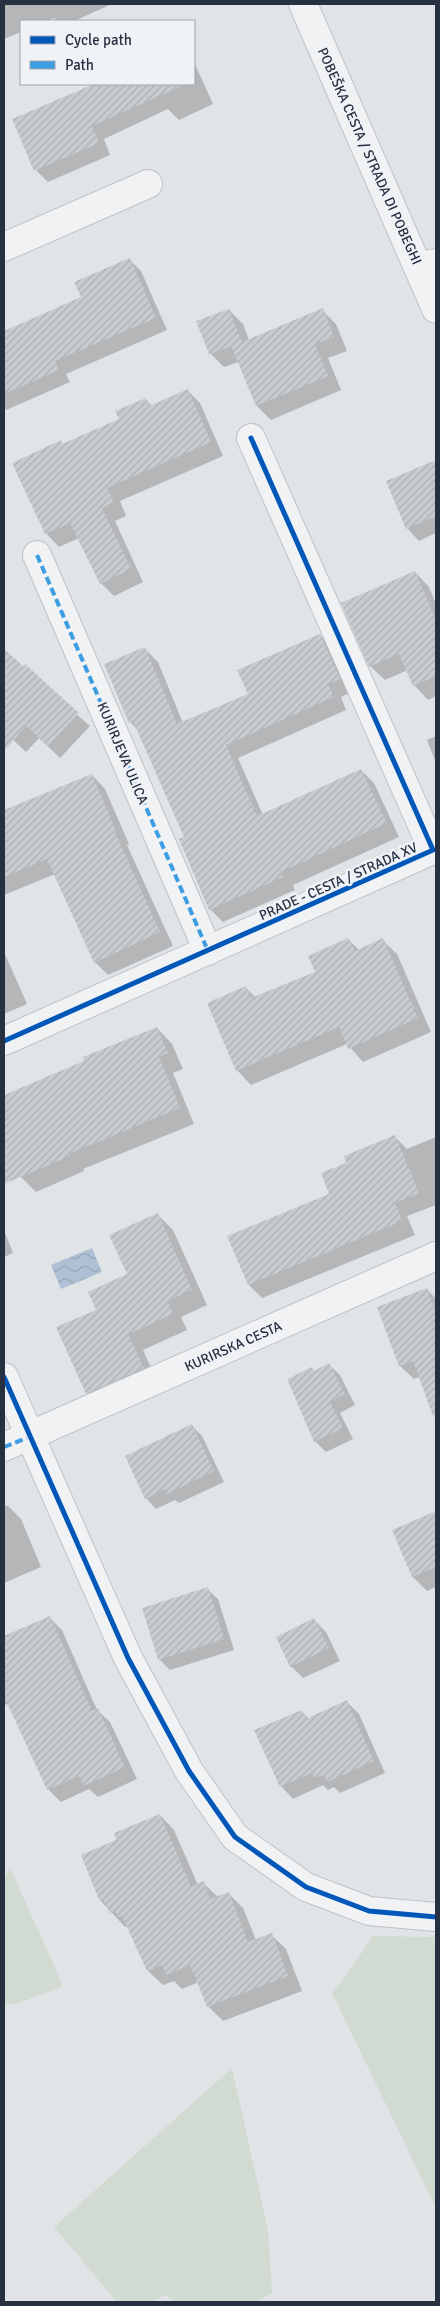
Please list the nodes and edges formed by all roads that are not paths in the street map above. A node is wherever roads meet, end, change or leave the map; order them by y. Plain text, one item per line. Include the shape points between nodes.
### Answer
1 (303, 4) edge
2 (148, 184) dead end
3 (4, 247) edge
4 (427, 264) edge
5 (436, 309) edge
6 (250, 438) dead end
7 (37, 555) dead end
8 (208, 951) junction
9 (4, 1041) edge
10 (436, 1256) edge
11 (4, 1377) edge
12 (29, 1437) junction
13 (4, 1447) edge
14 (436, 1918) edge

1 - 4 street, POBEŠKA CESTA / STRADA DI POBEGHI
2 - 3 street
4 - 5 street, POBEŠKA CESTA / STRADA DI POBEGHI
6 - 8 street, PRADE - CESTA / STRADA XV via 433,850
7 - 8 street, KURIRJEVA ULICA
8 - 9 street, PRADE - CESTA / STRADA XV
10 - 12 street, KURIRSKA CESTA
11 - 12 street
12 - 13 street, KURIRSKA CESTA
12 - 14 street via 128,1658 188,1771 235,1837 306,1887 369,1912

